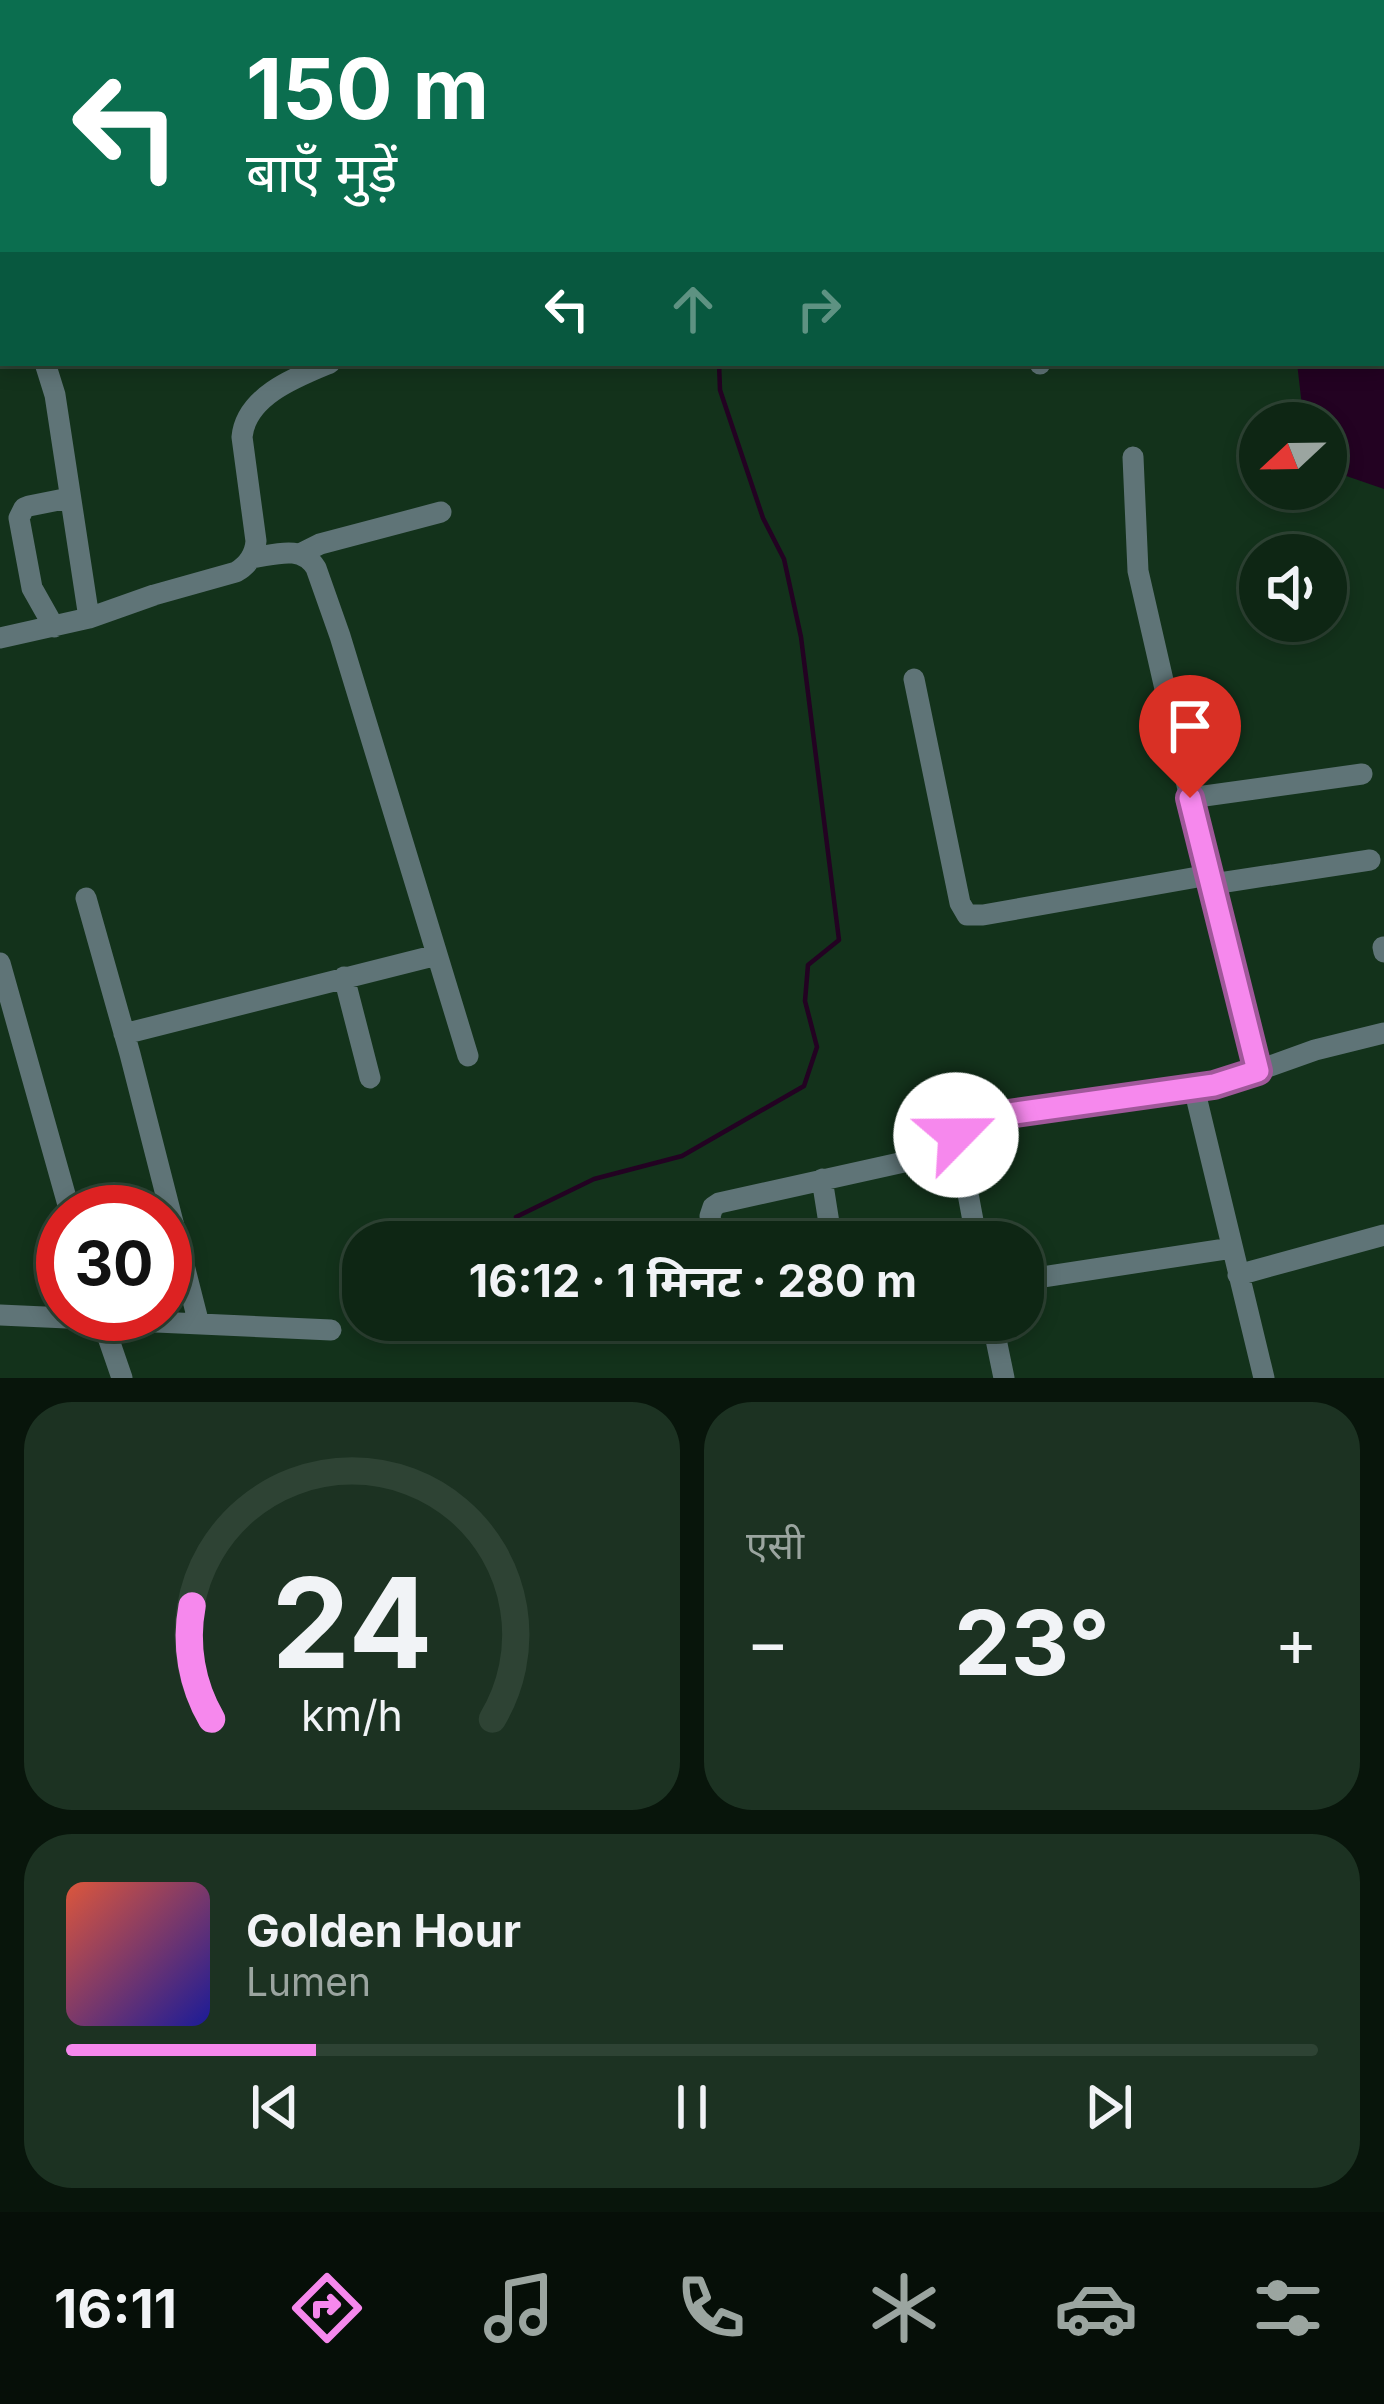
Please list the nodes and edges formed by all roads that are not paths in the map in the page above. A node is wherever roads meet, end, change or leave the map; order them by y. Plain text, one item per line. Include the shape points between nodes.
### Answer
1 (46, 366) edge
2 (323, 366) edge
3 (1133, 458) dead end
4 (69, 498) junction
5 (441, 512) dead end
6 (302, 554) junction
7 (251, 558) junction
8 (89, 618) junction
9 (54, 627) junction
10 (0, 638) edge
11 (914, 679) dead end
12 (1362, 773) dead end
13 (1190, 798) junction
14 (1370, 860) dead end
15 (1211, 879) junction
16 (86, 898) dead end
17 (437, 955) junction
18 (0, 963) edge
19 (344, 976) junction
20 (7, 1016) edge
21 (1384, 1033) edge
22 (124, 1034) junction
23 (468, 1056) dead end
24 (1258, 1071) junction
25 (370, 1078) dead end
26 (1194, 1088) junction
27 (958, 1150) junction
28 (822, 1179) junction
29 (61, 1185) edge
30 (711, 1221) edge
31 (829, 1221) edge
32 (972, 1221) edge
33 (1384, 1234) edge
34 (1232, 1248) junction
35 (1238, 1275) junction
36 (1044, 1277) edge
37 (0, 1315) edge
38 (36, 1316) edge
39 (192, 1323) edge
40 (200, 1324) junction
41 (331, 1330) dead end
42 (109, 1341) edge
43 (996, 1341) edge
44 (122, 1378) edge
45 (1004, 1378) edge
46 (1264, 1378) edge

1 - 4 street
2 - 7 street via 288,380 244,422
3 - 13 street via 1138,571
4 - 8 street
4 - 9 street via 28,506 19,518 32,588
5 - 6 street
6 - 7 street
6 - 17 street via 316,568 340,636
7 - 8 street via 236,572
8 - 9 street
9 - 10 street
11 - 15 street via 967,915
12 - 13 street
13 - 15 street
14 - 15 street
15 - 24 street
16 - 22 street
17 - 19 street
17 - 23 street
18 - 20 street
19 - 22 street
19 - 25 street
20 - 29 street
21 - 24 street
22 - 40 street
24 - 26 street
26 - 27 street via 973,1119 956,1135
26 - 34 street
27 - 28 street
27 - 32 street
28 - 30 street via 719,1203
28 - 31 street
33 - 35 street
34 - 35 street
34 - 36 street
35 - 46 street
37 - 38 street
39 - 40 street
40 - 41 street
42 - 44 street
43 - 45 street

